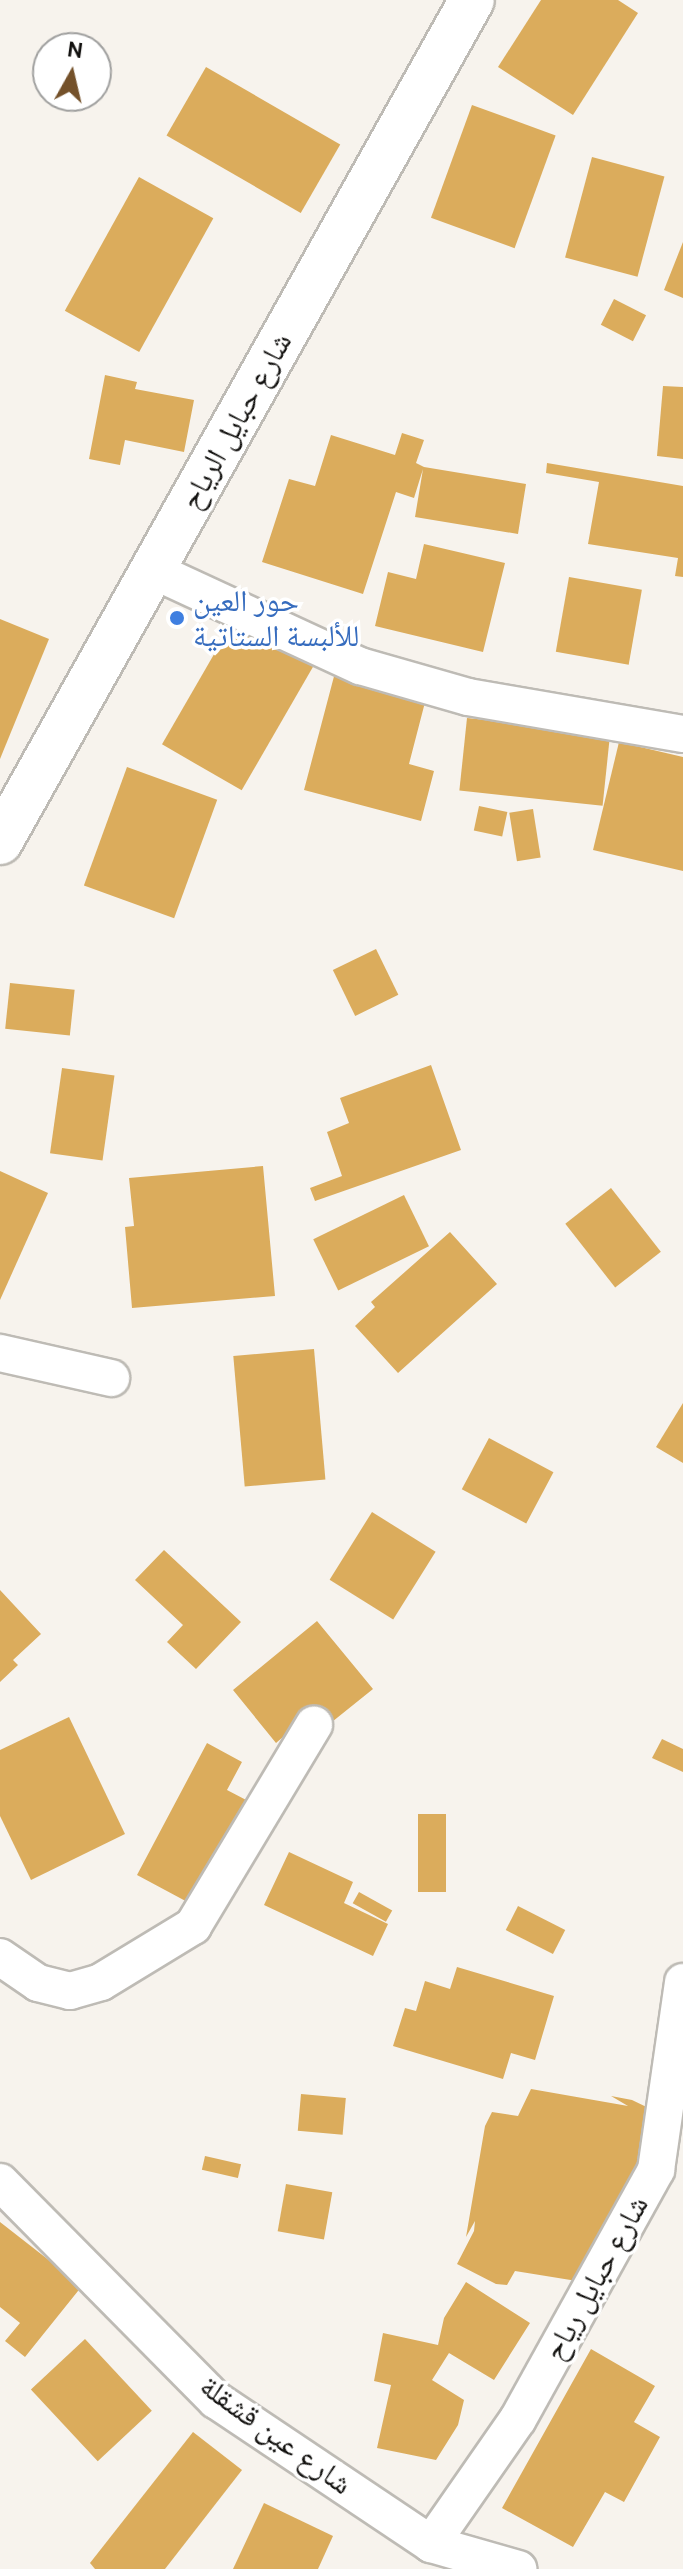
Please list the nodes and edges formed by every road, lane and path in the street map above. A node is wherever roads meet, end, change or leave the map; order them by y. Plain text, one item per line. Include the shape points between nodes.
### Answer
1 (472, 0) edge
2 (152, 570) junction
3 (683, 734) edge
4 (0, 842) edge
5 (0, 1353) edge
6 (111, 1378) dead end
7 (314, 1725) dead end
8 (0, 1957) edge
9 (683, 1982) edge
10 (0, 2182) edge
11 (431, 2544) junction
12 (518, 2569) edge

1 - 2 street, شارع حبايل الرياح
2 - 3 street via 360,666 468,697
2 - 4 street, شارع حبايل الرياح
5 - 6 street
7 - 8 street via 193,1926 101,1982 70,1991 38,1983
9 - 11 street, شارع حبايل رياح via 656,2170 518,2419
10 - 11 street, شارع عين قشقلة via 216,2400
11 - 12 street, شارع عين قشقلة

